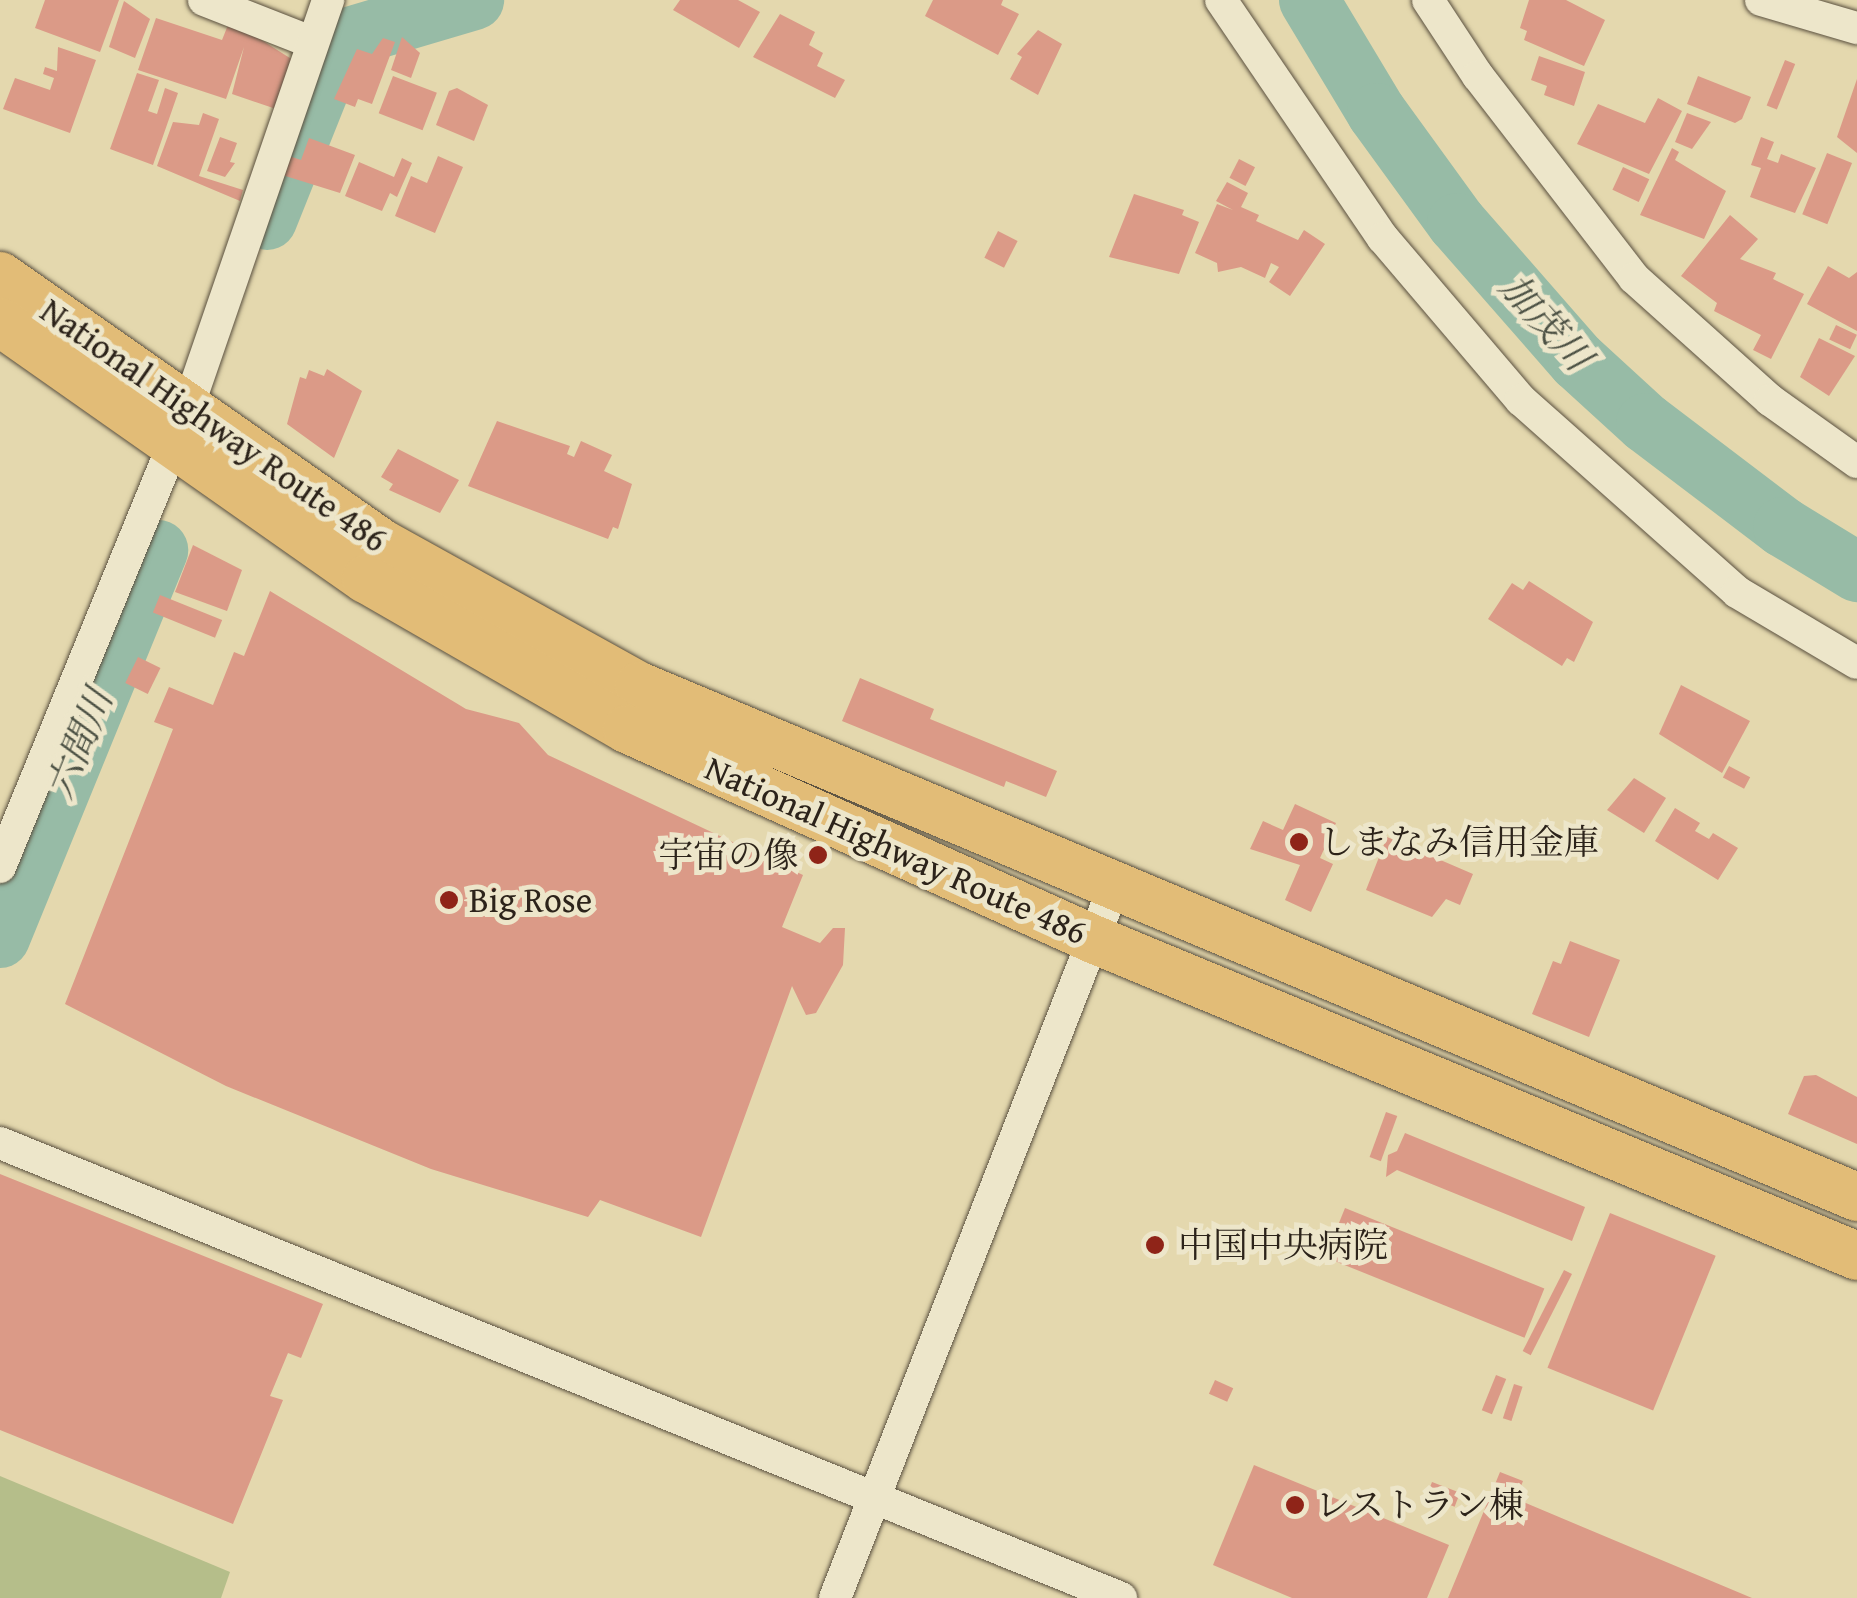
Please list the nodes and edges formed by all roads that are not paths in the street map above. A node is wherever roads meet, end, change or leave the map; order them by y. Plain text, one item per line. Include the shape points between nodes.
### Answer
1 (204, 0) edge
2 (328, 0) edge
3 (1221, 0) edge
4 (1428, 0) edge
5 (1762, 0) edge
6 (1857, 28) edge
7 (310, 42) junction
8 (0, 276) edge
9 (0, 322) edge
10 (178, 426) junction
11 (1857, 462) edge
12 (1857, 663) edge
13 (0, 867) edge
14 (1113, 889) junction
15 (1093, 940) junction
16 (0, 1143) edge
17 (1857, 1197) edge
18 (1857, 1256) edge
19 (876, 1494) junction
20 (836, 1598) edge
21 (1120, 1598) edge

1 - 7 street
2 - 7 street
3 - 12 street via 1383,238 1520,400 1737,592
4 - 11 street via 1478,76 1634,278 1770,400
5 - 6 street
7 - 10 street
8 - 10 highway, National Highway Route 486
9 - 10 highway, National Highway Route 486
10 - 13 street
10 - 14 highway, National Highway Route 486 via 639,686
10 - 15 highway, National Highway Route 486 via 366,578 627,730
14 - 15 street
14 - 17 highway, National Highway Route 486
15 - 18 highway, National Highway Route 486
15 - 19 street
16 - 19 street
19 - 20 street
19 - 21 street

